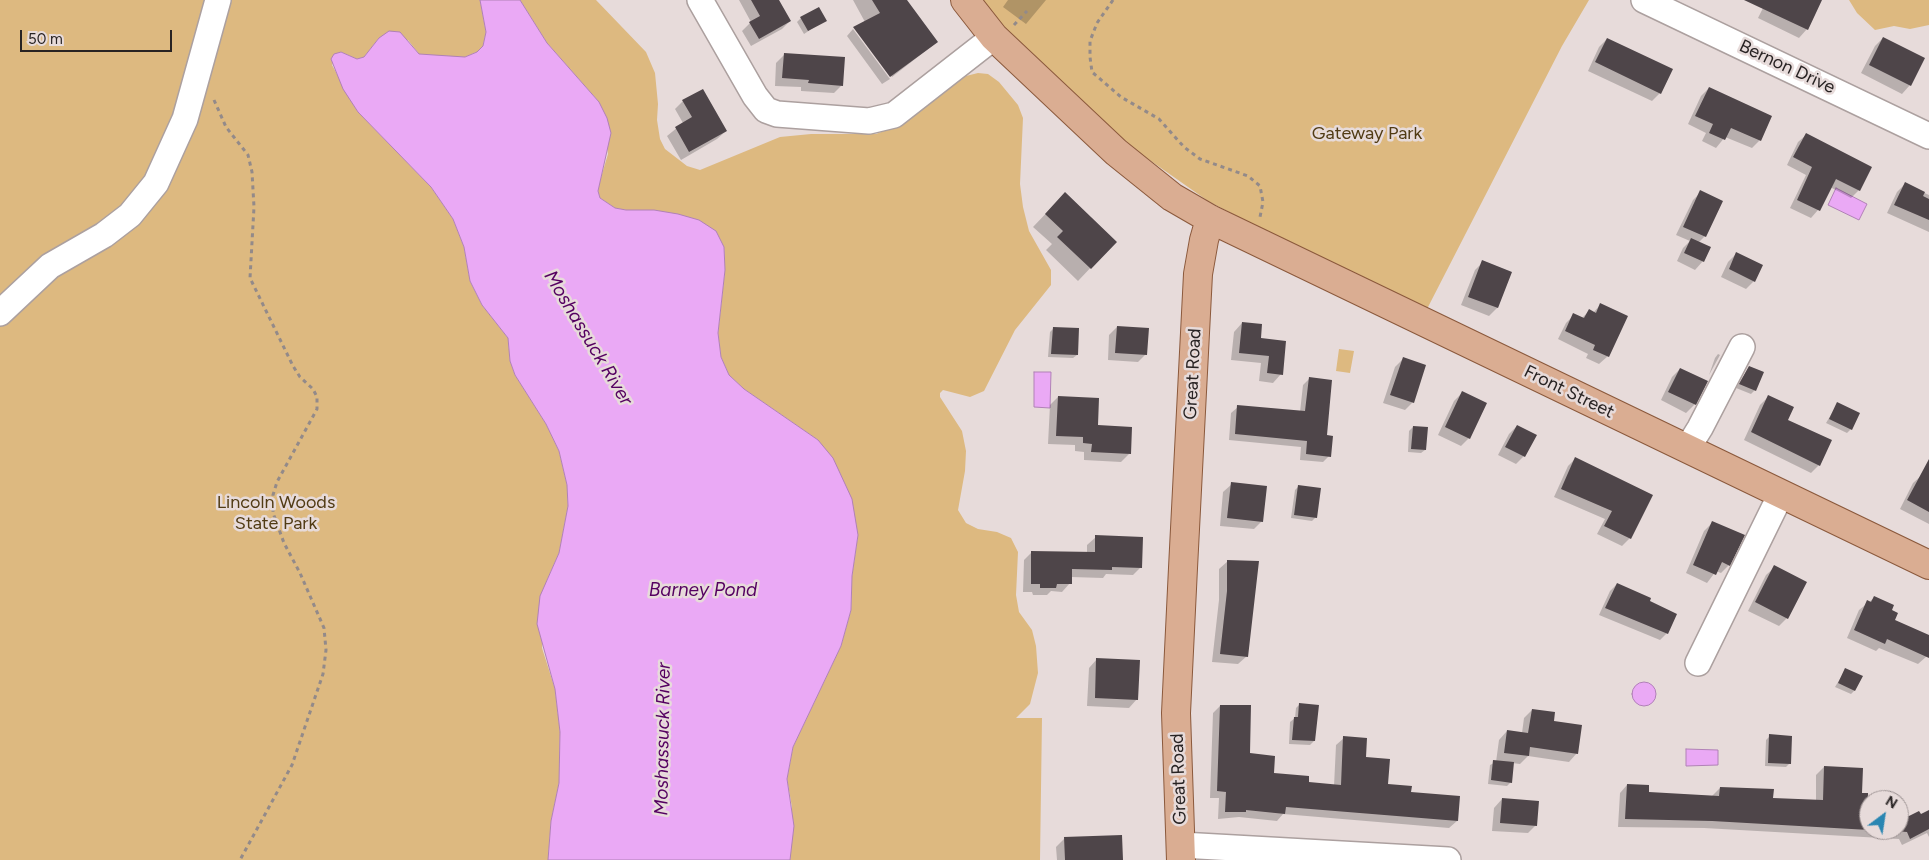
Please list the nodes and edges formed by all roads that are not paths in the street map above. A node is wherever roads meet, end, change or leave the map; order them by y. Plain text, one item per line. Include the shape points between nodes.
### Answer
1 (218, 0) edge
2 (700, 0) edge
3 (965, 0) edge
4 (1644, 0) edge
5 (994, 37) junction
6 (1929, 136) edge
7 (1210, 219) junction
8 (0, 313) edge
9 (1742, 347) dead end
10 (1687, 449) junction
11 (1781, 494) junction
12 (1929, 565) edge
13 (1698, 663) dead end
14 (1181, 853) edge
15 (1448, 860) edge

1 - 8 street via 185,119 156,183 130,215 104,236 50,266
2 - 5 street via 755,96 766,110 777,114 882,120 894,115
3 - 5 main road
4 - 6 street, Bernon Drive
5 - 7 main road via 1150,181
7 - 10 main road, Front Street
7 - 14 main road, Great Road via 1198,274 1176,713
9 - 10 street
10 - 11 main road, Front Street
11 - 12 main road, Front Street
11 - 13 street
14 - 15 street

